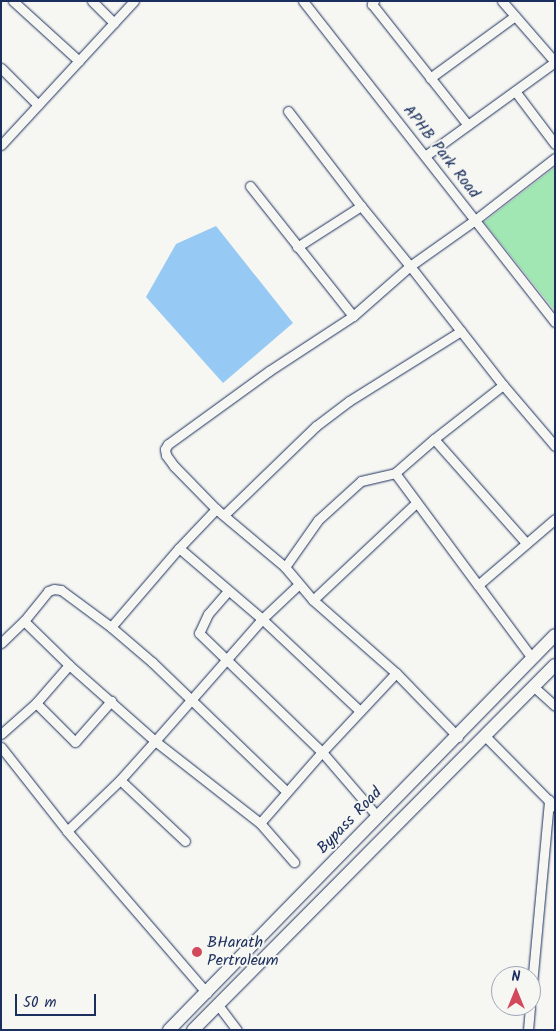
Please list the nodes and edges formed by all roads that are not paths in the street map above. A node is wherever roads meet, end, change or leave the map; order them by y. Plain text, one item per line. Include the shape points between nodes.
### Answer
1 (13, 1) edge
2 (92, 1) edge
3 (134, 1) edge
4 (303, 1) edge
5 (374, 1) edge
6 (502, 1) edge
7 (515, 16) junction
8 (114, 23) junction
9 (79, 61) junction
10 (555, 62) edge
11 (1, 68) edge
12 (430, 78) junction
13 (515, 90) junction
14 (38, 105) junction
15 (288, 110) dead end
16 (468, 125) junction
17 (555, 144) edge
18 (1, 145) edge
19 (425, 156) junction
20 (555, 158) edge
21 (250, 186) dead end
22 (361, 206) junction
23 (475, 220) junction
24 (297, 247) junction
25 (410, 266) junction
26 (353, 316) junction
27 (555, 322) edge
28 (461, 331) junction
29 (502, 385) junction
30 (434, 439) junction
31 (555, 446) edge
32 (396, 473) junction
33 (416, 503) junction
34 (216, 509) junction
35 (224, 515) junction
36 (555, 519) edge
37 (526, 542) junction
38 (179, 548) junction
39 (285, 567) junction
40 (298, 585) junction
41 (478, 585) junction
42 (228, 591) junction
43 (313, 600) junction
44 (262, 619) junction
45 (24, 621) junction
46 (111, 627) junction
47 (555, 635) edge
48 (1, 643) edge
49 (532, 658) junction
50 (225, 660) junction
51 (69, 665) junction
52 (555, 665) edge
53 (396, 673) junction
54 (534, 686) junction
55 (190, 699) junction
56 (111, 701) junction
57 (36, 704) junction
58 (555, 706) edge
59 (360, 711) junction
60 (1, 734) edge
61 (485, 736) junction
62 (458, 737) junction
63 (155, 741) junction
64 (1, 747) edge
65 (322, 752) junction
66 (120, 780) junction
67 (288, 792) junction
68 (552, 804) edge
69 (377, 816) junction
70 (260, 823) junction
71 (67, 830) junction
72 (185, 841) dead end
73 (294, 862) dead end
74 (534, 966) edge
75 (207, 992) junction
76 (218, 1005) junction
77 (529, 1016) edge
78 (169, 1030) edge
79 (193, 1030) edge
80 (237, 1030) edge
81 (528, 1030) edge

1 - 9 street
2 - 8 street
3 - 8 street
4 - 19 street, APHB Park Road
5 - 12 street via 372,4
6 - 7 street
7 - 10 street
7 - 12 street
8 - 9 street
9 - 14 street
10 - 13 street
11 - 14 street
12 - 16 street
13 - 16 street
13 - 17 street
14 - 18 street
15 - 22 street
16 - 19 street
19 - 23 street, APHB Park Road
20 - 23 street
21 - 24 street
22 - 24 street
22 - 25 street
23 - 25 street
23 - 27 street, APHB Park Road
24 - 26 street
25 - 26 street
25 - 28 street
26 - 34 street via 269,371 168,444 166,455 174,466
28 - 29 street
28 - 35 street via 316,426
29 - 30 street
29 - 31 street
30 - 32 street
30 - 37 street
32 - 33 street
32 - 39 street via 361,481 318,520
33 - 41 street
33 - 43 street
34 - 35 street
34 - 38 street
35 - 39 street
36 - 37 street
37 - 41 street
38 - 42 street
38 - 46 street
39 - 40 street
40 - 43 street
40 - 44 street
41 - 49 street
42 - 44 street
42 - 50 street via 208,614 199,633
43 - 53 street
44 - 50 street
44 - 59 street
45 - 46 street via 48,591 54,589 61,590
45 - 48 street
45 - 51 street
46 - 55 street
47 - 49 main road, Bypass Road
49 - 62 main road, Bypass Road
50 - 55 street
50 - 65 street
51 - 56 street
51 - 57 street
52 - 54 main road
53 - 59 street
53 - 62 street
54 - 58 street
54 - 61 main road
55 - 63 street
55 - 67 street
56 - 57 street via 75,742
56 - 63 street
57 - 60 street
59 - 65 street
61 - 68 street
61 - 76 main road
62 - 69 main road, Bypass Road
63 - 66 street
63 - 70 street
64 - 71 street
65 - 67 street
65 - 69 street
66 - 71 street
66 - 72 street
67 - 70 street
68 - 74 street
69 - 75 main road, Bypass Road
70 - 73 street
71 - 75 street
75 - 78 main road, Bypass Road
76 - 79 main road
76 - 80 street
77 - 81 street

